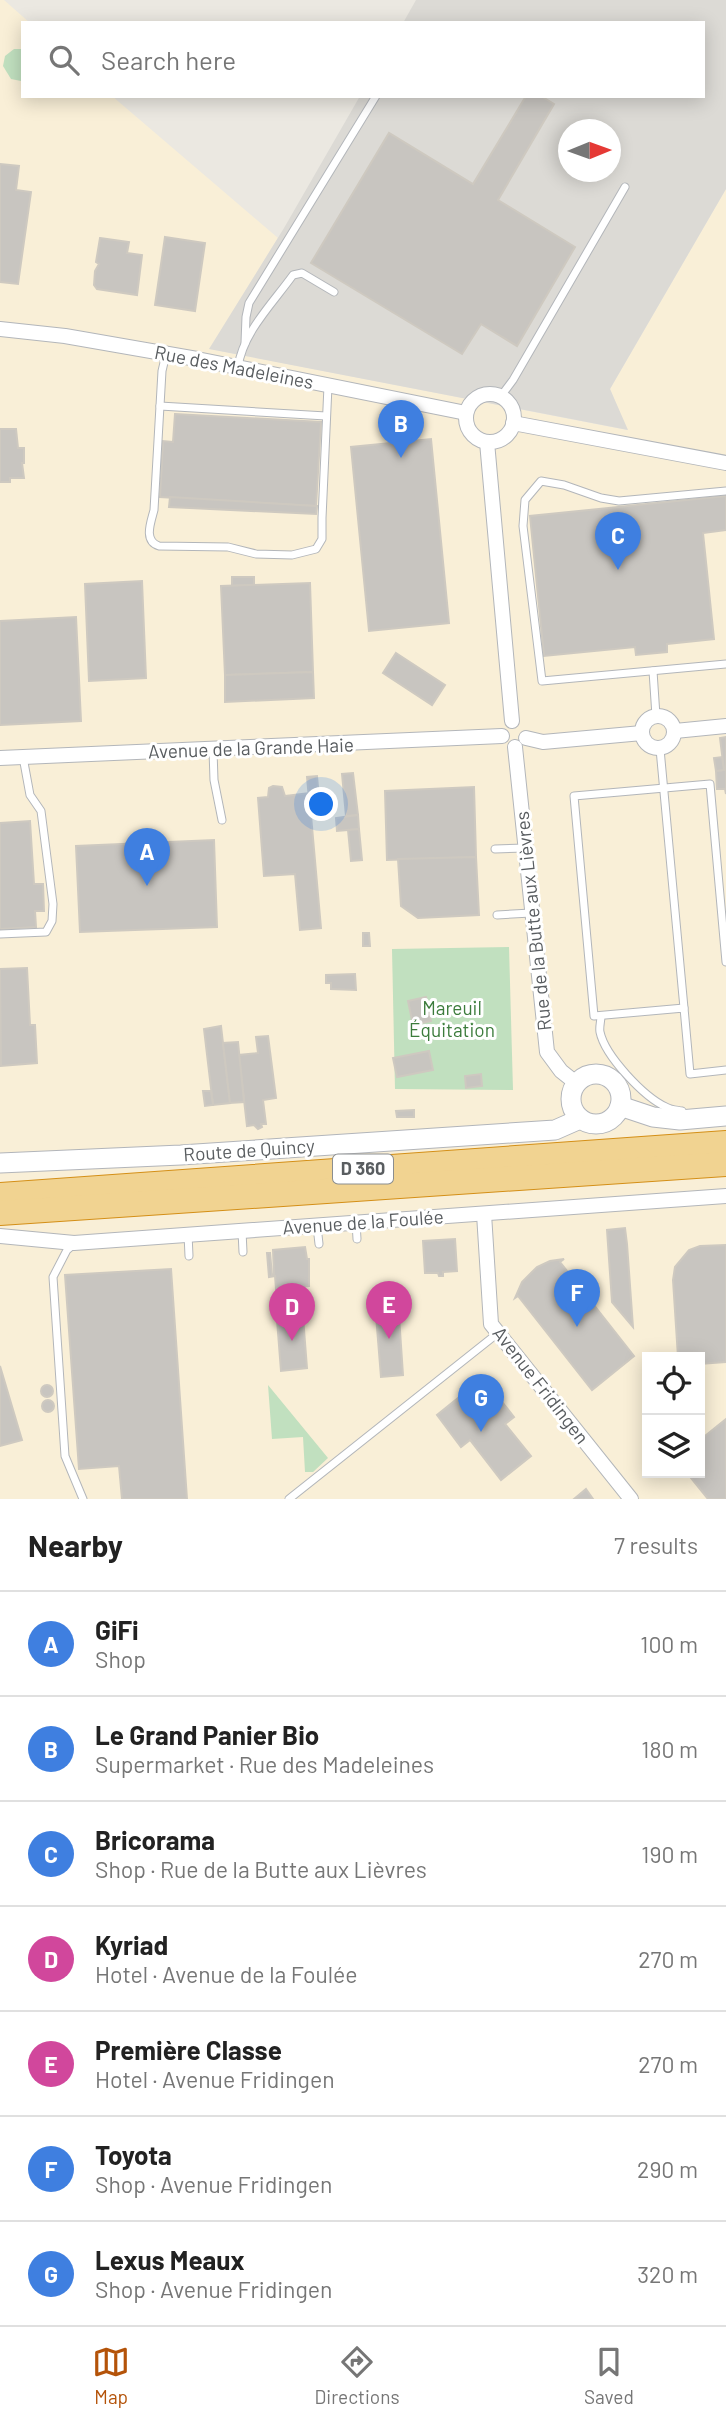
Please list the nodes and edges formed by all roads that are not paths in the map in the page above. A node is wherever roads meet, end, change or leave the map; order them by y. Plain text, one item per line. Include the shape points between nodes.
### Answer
1 (375, 98) edge
2 (625, 187) dead end
3 (334, 292) dead end
4 (0, 329) edge
5 (245, 343) junction
6 (166, 353) junction
7 (239, 367) junction
8 (328, 386) junction
9 (500, 397) junction
10 (160, 406) junction
11 (466, 413) junction
12 (326, 416) junction
13 (513, 423) junction
14 (487, 442) junction
15 (726, 463) edge
16 (726, 491) edge
17 (726, 664) edge
18 (653, 671) junction
19 (656, 716) junction
20 (512, 721) junction
21 (726, 726) edge
22 (675, 731) junction
23 (642, 733) junction
24 (502, 736) junction
25 (521, 742) junction
26 (660, 749) junction
27 (213, 750) junction
28 (23, 757) junction
29 (0, 758) edge
30 (663, 789) junction
31 (222, 820) dead end
32 (525, 848) junction
33 (495, 849) dead end
34 (531, 913) junction
35 (497, 915) dead end
36 (0, 934) edge
37 (726, 962) edge
38 (684, 1008) junction
39 (601, 1016) junction
40 (726, 1070) edge
41 (576, 1083) junction
42 (620, 1105) junction
43 (718, 1117) edge
44 (580, 1119) junction
45 (726, 1143) edge
46 (0, 1163) edge
47 (726, 1164) edge
48 (0, 1195) edge
49 (726, 1196) edge
50 (0, 1213) edge
51 (484, 1214) junction
52 (356, 1223) junction
53 (317, 1226) junction
54 (242, 1230) junction
55 (188, 1234) junction
56 (0, 1236) edge
57 (357, 1240) dead end
58 (74, 1243) junction
59 (318, 1244) dead end
60 (243, 1252) dead end
61 (190, 1256) dead end
62 (498, 1333) junction
63 (436, 1371) dead end
64 (437, 1381) junction
65 (83, 1499) edge
66 (289, 1499) edge
67 (631, 1499) edge

1 - 5 lane via 249,303
2 - 9 lane
3 - 5 lane via 302,273 293,275
4 - 6 street, Rue des Madeleines
5 - 7 lane
6 - 7 street, Rue des Madeleines
6 - 10 lane
7 - 8 street, Rue des Madeleines
8 - 11 street, Rue des Madeleines
8 - 12 lane
9 - 11 street via 479,396
9 - 13 street via 511,407
10 - 12 lane
10 - 12 lane via 150,540 159,545 228,547 256,555 292,555 316,549 322,539
11 - 14 street via 473,435
13 - 14 street via 507,435
13 - 15 street
14 - 20 street
16 - 18 lane via 619,501 541,481 525,500 523,526 542,681
17 - 18 lane
18 - 19 lane
19 - 22 street via 669,720
19 - 23 street via 648,720
20 - 24 street via 505,725
20 - 25 street via 524,726
21 - 22 street
22 - 26 street via 669,745
23 - 25 street
23 - 26 street via 646,743
24 - 25 street via 508,745
24 - 27 street, Avenue de la Grande Haie
25 - 32 street, Rue de la Butte aux Lièvres
26 - 30 lane
27 - 28 street, Avenue de la Grande Haie
27 - 31 lane
28 - 29 street, Avenue de la Grande Haie
28 - 36 lane via 30,795 41,811 52,921 46,932
30 - 37 lane via 710,784
30 - 38 lane
30 - 39 lane via 574,796 594,1016
32 - 33 lane
32 - 34 street, Rue de la Butte aux Lièvres
34 - 35 lane
34 - 41 street, Rue de la Butte aux Lièvres via 547,1052
38 - 39 lane
38 - 40 lane via 690,1074
39 - 43 lane via 599,1031 606,1047 646,1094 667,1108
41 - 42 street via 591,1074 607,1077 619,1089
41 - 44 street via 570,1098
42 - 43 street via 653,1117
42 - 44 street via 604,1124
44 - 46 street, Route de Quincy via 555,1130
45 - 48 highway, D 360
47 - 50 highway, D 360
49 - 51 street, Avenue de la Foulée via 650,1207
51 - 52 street, Avenue de la Foulée
51 - 62 street, Avenue Fridingen via 484,1295
52 - 53 street, Avenue de la Foulée
52 - 57 lane
53 - 54 street, Avenue de la Foulée
53 - 59 lane
54 - 55 street, Avenue de la Foulée
54 - 60 lane
55 - 58 street, Avenue de la Foulée
55 - 61 lane
56 - 58 street, Avenue de la Foulée
58 - 65 lane via 53,1277 65,1457
62 - 64 lane
62 - 67 street, Avenue Fridingen
63 - 64 lane
64 - 66 lane

